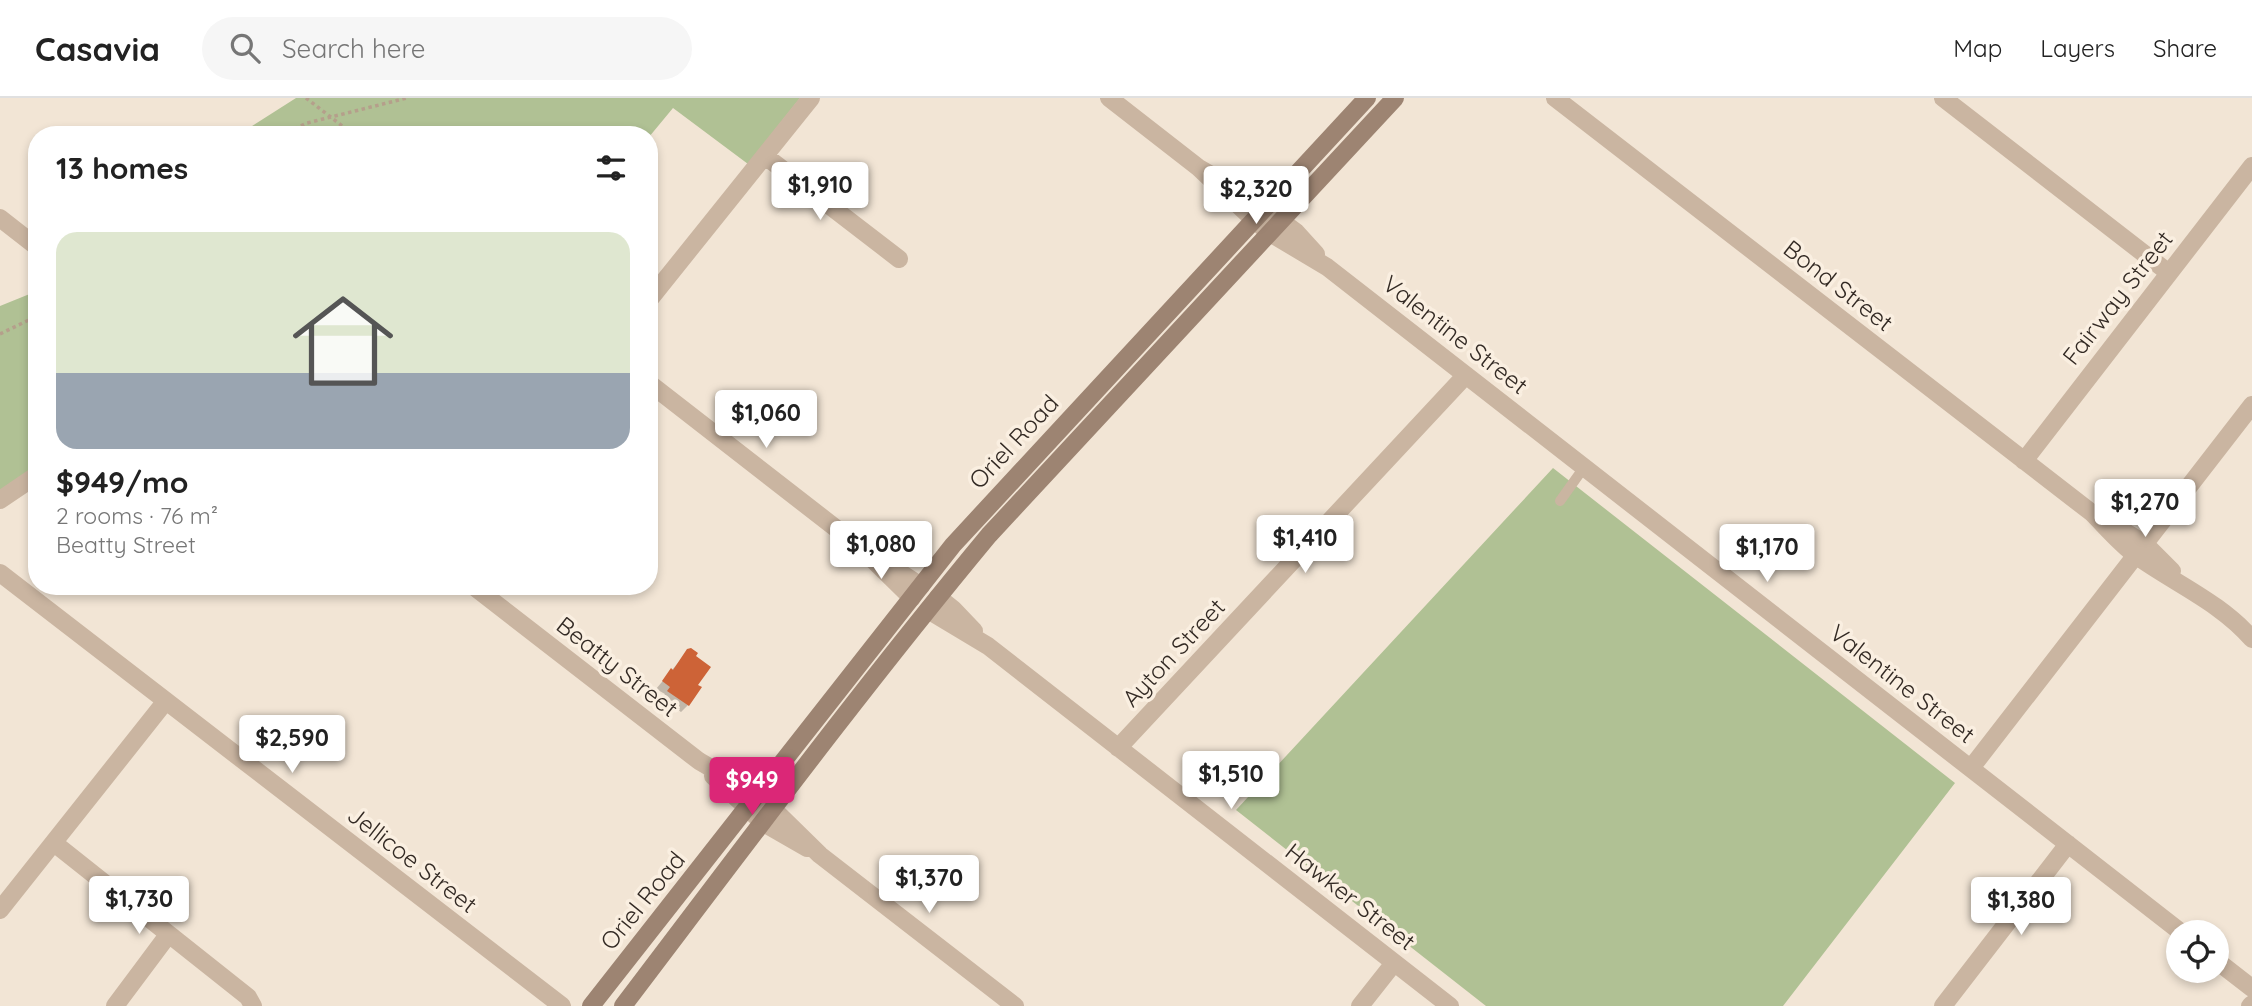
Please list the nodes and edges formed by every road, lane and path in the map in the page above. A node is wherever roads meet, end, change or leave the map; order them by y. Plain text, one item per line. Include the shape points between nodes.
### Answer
1 (306, 98) edge
2 (407, 98) edge
3 (811, 98) edge
4 (1110, 98) edge
5 (1367, 98) edge
6 (1395, 98) edge
7 (1555, 98) edge
8 (1943, 98) edge
9 (329, 117) junction
10 (301, 126) edge
11 (342, 126) edge
12 (765, 156) junction
13 (2252, 166) edge
14 (1259, 214) junction
15 (0, 218) edge
16 (1275, 227) junction
17 (28, 240) edge
18 (899, 259) dead end
19 (2169, 273) junction
20 (658, 289) edge
21 (28, 320) edge
22 (0, 334) edge
23 (1466, 375) junction
24 (658, 390) edge
25 (2252, 405) edge
26 (2024, 461) junction
27 (1584, 466) junction
28 (28, 481) edge
29 (0, 500) edge
30 (1560, 501) dead end
31 (2140, 550) junction
32 (0, 573) edge
33 (917, 592) junction
34 (28, 595) edge
35 (28, 595) edge
36 (485, 595) edge
37 (933, 603) junction
38 (2252, 639) edge
39 (165, 702) junction
40 (1118, 748) junction
41 (1971, 768) junction
42 (752, 803) junction
43 (767, 815) junction
44 (54, 843) junction
45 (2068, 844) junction
46 (0, 910) edge
47 (2166, 921) edge
48 (168, 934) junction
49 (1394, 963) junction
50 (2229, 970) edge
51 (2252, 988) edge
52 (115, 1006) edge
53 (253, 1006) edge
54 (562, 1006) edge
55 (591, 1006) edge
56 (623, 1006) edge
57 (1015, 1006) edge
58 (1360, 1006) edge
59 (1450, 1006) edge
60 (1943, 1006) edge

1 - 9 path
2 - 9 path
3 - 12 street
4 - 14 street, Valentine Street
5 - 14 main road, Oriel Road
6 - 16 main road, Oriel Road
7 - 26 street, Bond Street
8 - 19 street
9 - 10 path
9 - 11 path
12 - 18 street
12 - 20 street
13 - 19 street, Fairway Street
14 - 16 street, Valentine Street
14 - 33 main road, Oriel Road via 983,512
15 - 17 street
16 - 23 street, Valentine Street via 1296,232 1327,268
16 - 37 main road, Oriel Road via 1007,515
19 - 26 street, Fairway Street
21 - 22 path
23 - 27 street, Valentine Street
23 - 40 street, Ayton Street
24 - 33 street via 860,547 904,572
25 - 31 street
26 - 31 street, Bond Street
27 - 30 lane
27 - 41 street, Valentine Street
28 - 29 street
31 - 38 street, Bond Street
31 - 41 street
32 - 35 street, Jellicoe Street
33 - 37 main road
33 - 42 main road, Oriel Road
34 - 39 street, Jellicoe Street
36 - 42 street, Beatty Street
37 - 40 street, Hawker Street via 953,609 988,646
37 - 43 main road, Oriel Road
39 - 44 street
39 - 54 street, Jellicoe Street
40 - 49 street, Hawker Street
41 - 45 street, Valentine Street
42 - 43 street, Beatty Street
42 - 55 main road, Oriel Road
43 - 56 main road, Oriel Road
43 - 57 street, Beatty Street via 788,821 820,855
44 - 46 street
44 - 48 street
45 - 47 street, Valentine Street
45 - 60 street
48 - 52 street
48 - 53 street via 248,997
49 - 58 street
49 - 59 street, Hawker Street
50 - 51 street

